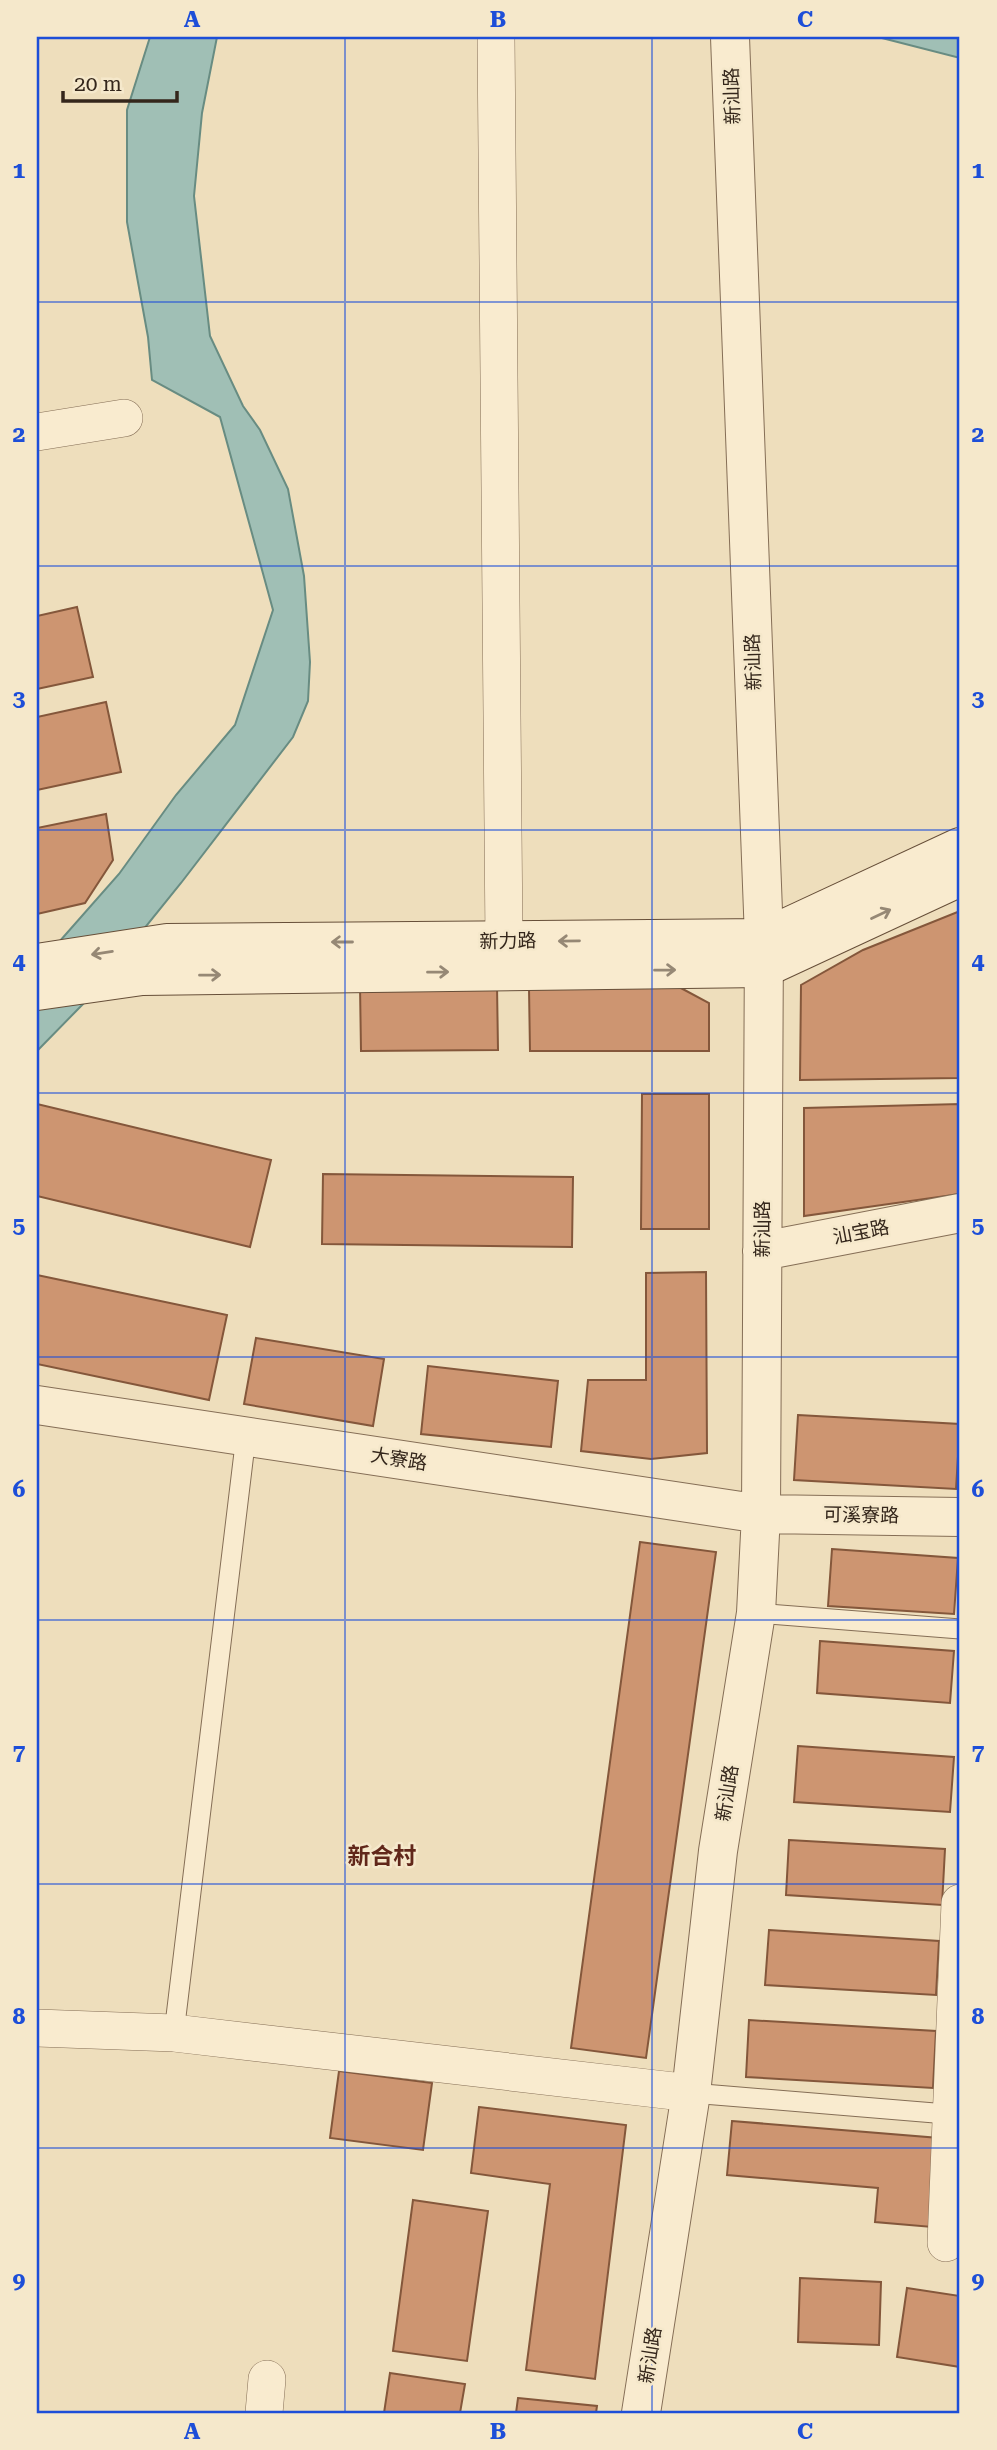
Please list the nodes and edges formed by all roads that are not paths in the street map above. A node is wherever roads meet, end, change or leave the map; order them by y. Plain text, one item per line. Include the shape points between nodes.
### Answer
1 (496, 37) edge
2 (730, 37) edge
3 (124, 418) dead end
4 (37, 432) edge
5 (960, 847) edge
6 (960, 877) edge
7 (504, 941) junction
8 (764, 953) junction
9 (37, 963) edge
10 (37, 991) edge
11 (960, 1213) edge
12 (762, 1251) junction
13 (37, 1405) edge
14 (246, 1436) junction
15 (761, 1514) junction
16 (960, 1517) edge
17 (756, 1613) junction
18 (960, 1629) edge
19 (960, 1903) edge
20 (37, 2028) edge
21 (174, 2033) junction
22 (691, 2093) junction
23 (956, 2115) edge
24 (953, 2243) edge
25 (641, 2413) edge

1 - 7 street
2 - 8 street, 新汕路
3 - 4 street
5 - 8 street, 新力路
8 -> 6 street
8 -> 7 street, 新力路
7 -> 9 street, 新力路 via 167,943
10 -> 8 street via 142,976
8 - 12 street, 新汕路
11 - 12 street, 汕宝路
12 - 15 street, 新汕路
13 - 14 street, 大寮路
14 - 15 street, 大寮路
14 - 21 lane
15 - 16 street, 可溪寮路
15 - 17 street, 新汕路
17 - 18 lane
17 - 22 street, 新汕路 via 718,1851
19 - 23 street
20 - 21 street
21 - 22 street
22 - 23 lane
22 - 25 street, 新汕路
23 - 24 street

